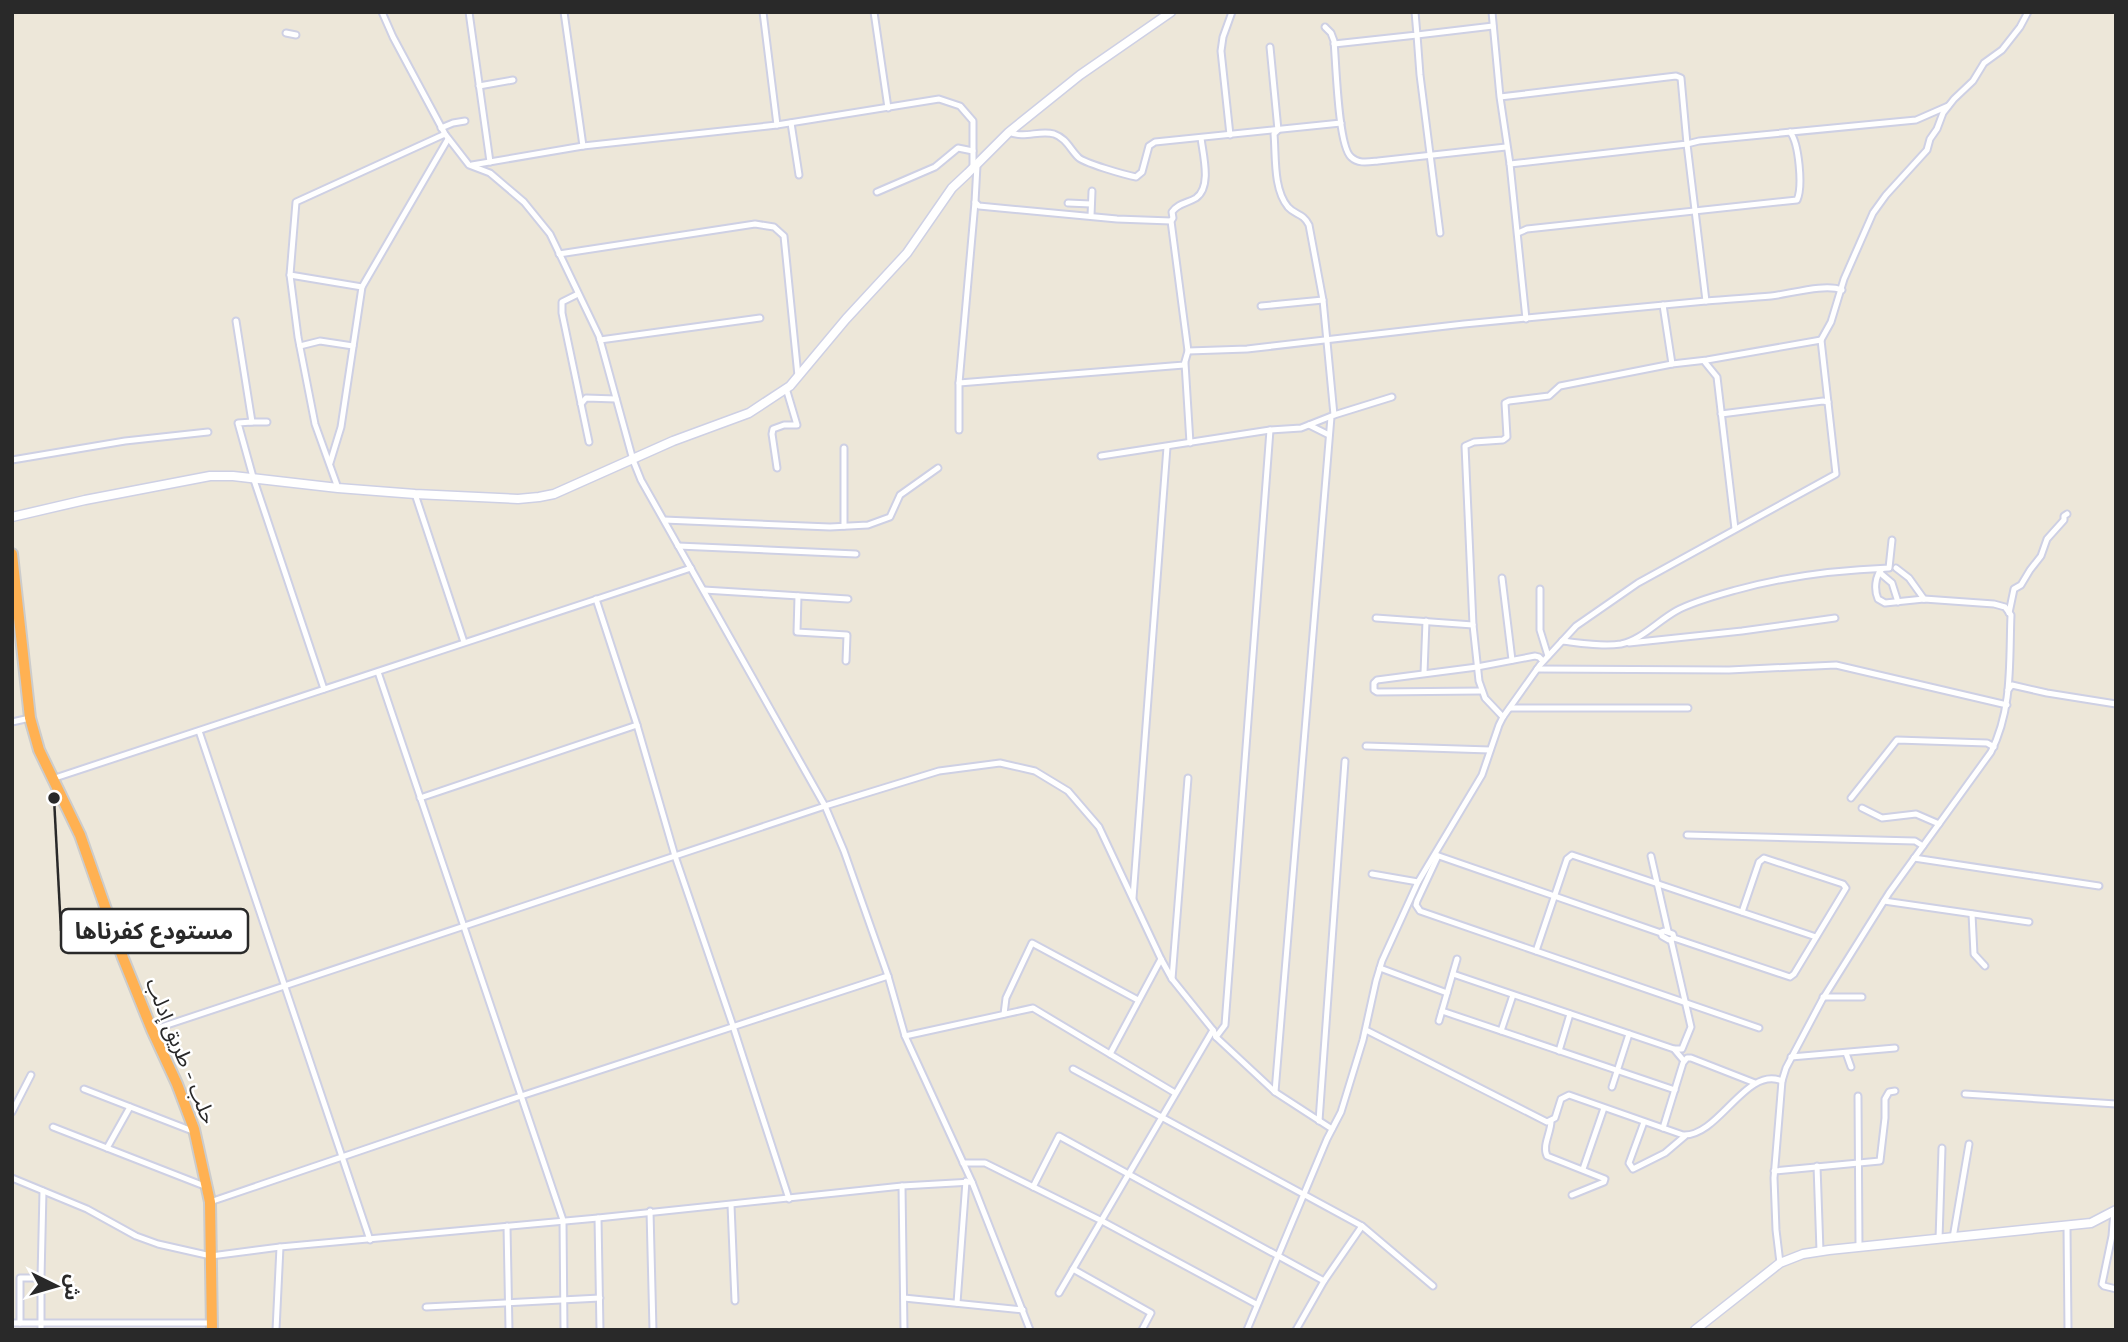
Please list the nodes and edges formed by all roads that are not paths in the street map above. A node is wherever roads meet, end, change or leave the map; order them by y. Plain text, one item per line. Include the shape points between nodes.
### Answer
1 (382, 12) edge
2 (469, 12) edge
3 (565, 12) edge
4 (763, 12) edge
5 (874, 12) edge
6 (1232, 12) edge
7 (1415, 12) edge
8 (1492, 12) edge
9 (2028, 12) edge
10 (1165, 14) edge
11 (1493, 26) junction
12 (1325, 27) dead end
13 (286, 33) dead end
14 (1417, 35) junction
15 (296, 36) dead end
16 (1334, 44) junction
17 (1270, 47) dead end
18 (513, 80) dead end
19 (479, 86) junction
20 (1500, 97) junction
21 (1948, 106) junction
22 (888, 108) junction
23 (465, 121) dead end
24 (791, 123) junction
25 (1341, 123) junction
26 (777, 125) junction
27 (441, 128) junction
28 (1278, 130) junction
29 (1010, 132) junction
30 (1790, 132) junction
31 (1230, 135) junction
32 (447, 136) junction
33 (1201, 138) junction
34 (1687, 144) junction
35 (583, 146) junction
36 (1506, 147) junction
37 (973, 151) junction
38 (1431, 157) junction
39 (490, 162) junction
40 (1510, 164) junction
41 (469, 165) junction
42 (975, 165) junction
43 (799, 175) dead end
44 (1092, 191) dead end
45 (877, 192) dead end
46 (975, 202) junction
47 (1068, 203) dead end
48 (1091, 204) junction
49 (1694, 212) junction
50 (1091, 216) junction
51 (1171, 221) junction
52 (1440, 233) dead end
53 (1518, 233) junction
54 (559, 254) junction
55 (290, 275) junction
56 (362, 287) junction
57 (1842, 290) junction
58 (578, 294) junction
59 (1323, 300) junction
60 (1706, 301) junction
61 (1663, 305) junction
62 (1261, 306) dead end
63 (761, 318) dead end
64 (1526, 319) junction
65 (236, 321) dead end
66 (1328, 339) junction
67 (600, 340) junction
68 (1821, 340) junction
69 (300, 346) junction
70 (353, 346) junction
71 (1188, 351) junction
72 (1704, 361) junction
73 (1185, 362) junction
74 (1672, 364) junction
75 (798, 376) junction
76 (959, 383) junction
77 (786, 388) junction
78 (1392, 397) dead end
79 (616, 399) junction
80 (1828, 402) junction
81 (581, 404) junction
82 (1721, 414) junction
83 (1332, 416) junction
84 (250, 422) junction
85 (267, 422) dead end
86 (1309, 425) junction
87 (959, 430) dead end
88 (1270, 430) junction
89 (208, 432) dead end
90 (1329, 435) junction
91 (589, 442) dead end
92 (1190, 443) junction
93 (844, 447) dead end
94 (1167, 447) junction
95 (1101, 456) dead end
96 (12, 460) edge
97 (633, 460) junction
98 (330, 463) junction
99 (777, 468) dead end
100 (938, 468) dead end
101 (253, 477) junction
102 (338, 488) junction
103 (415, 494) junction
104 (2067, 514) dead end
105 (12, 517) edge
106 (664, 520) junction
107 (844, 526) junction
108 (1735, 528) junction
109 (1892, 540) dead end
110 (678, 546) junction
111 (12, 554) edge
112 (856, 554) dead end
113 (691, 568) junction
114 (1896, 568) dead end
115 (1880, 570) junction
116 (1502, 578) dead end
117 (14, 589) edge
118 (1540, 589) dead end
119 (704, 590) junction
120 (799, 596) junction
121 (596, 599) junction
122 (848, 599) dead end
123 (1924, 599) junction
124 (1898, 602) junction
125 (2009, 613) junction
126 (1376, 618) dead end
127 (1835, 618) dead end
128 (1426, 621) junction
129 (1473, 625) junction
130 (1562, 641) junction
131 (464, 642) junction
132 (1622, 643) junction
133 (1546, 659) junction
134 (1512, 660) junction
135 (846, 662) dead end
136 (1478, 667) junction
137 (1536, 669) junction
138 (378, 672) junction
139 (1424, 673) junction
140 (324, 688) junction
141 (2007, 690) junction
142 (1482, 691) junction
143 (2116, 704) edge
144 (2007, 705) junction
145 (1510, 708) junction
146 (1688, 708) dead end
147 (1503, 717) junction
148 (30, 718) junction
149 (12, 722) edge
150 (637, 725) junction
151 (199, 731) junction
152 (1366, 746) dead end
153 (1994, 747) junction
154 (1490, 750) junction
155 (1345, 761) dead end
156 (1188, 778) dead end
157 (52, 779) junction
158 (420, 798) junction
159 (1851, 798) dead end
160 (825, 806) junction
161 (1862, 808) dead end
162 (1939, 824) junction
163 (1687, 835) dead end
164 (1923, 846) junction
165 (1435, 855) junction
166 (675, 856) junction
167 (1651, 856) dead end
168 (1914, 858) junction
169 (1372, 874) dead end
170 (1418, 882) junction
171 (1657, 884) junction
172 (2099, 886) dead end
173 (1555, 897) junction
174 (1133, 899) junction
175 (1884, 901) junction
176 (1742, 912) junction
177 (1972, 914) junction
178 (2029, 922) dead end
179 (463, 925) junction
180 (1668, 931) junction
181 (1661, 933) junction
182 (1816, 937) junction
183 (1672, 939) junction
184 (1536, 951) junction
185 (1161, 959) junction
186 (1457, 959) dead end
187 (1985, 966) dead end
188 (1380, 968) junction
189 (1452, 974) junction
190 (888, 976) junction
191 (1172, 979) junction
192 (285, 985) junction
193 (1447, 993) junction
194 (1513, 995) junction
195 (1824, 997) junction
196 (1862, 998) dead end
197 (1138, 1000) junction
198 (1685, 1001) junction
199 (1441, 1010) junction
200 (1004, 1014) junction
201 (1570, 1014) junction
202 (1438, 1021) dead end
203 (733, 1026) junction
204 (1759, 1028) dead end
205 (152, 1030) junction
206 (1213, 1030) junction
207 (1366, 1030) junction
208 (1501, 1031) junction
209 (1629, 1034) junction
210 (905, 1037) junction
211 (1216, 1037) junction
212 (1895, 1048) dead end
213 (1674, 1049) junction
214 (1559, 1051) junction
215 (1846, 1053) junction
216 (1110, 1054) junction
217 (1791, 1057) junction
218 (1684, 1061) junction
219 (1851, 1067) dead end
220 (1073, 1069) dead end
221 (1617, 1071) junction
222 (31, 1075) dead end
223 (1782, 1082) junction
224 (1755, 1083) junction
225 (1612, 1087) dead end
226 (84, 1089) dead end
227 (1675, 1090) junction
228 (1895, 1091) dead end
229 (1175, 1093) junction
230 (1275, 1093) junction
231 (1965, 1094) dead end
232 (521, 1096) junction
233 (1858, 1096) dead end
234 (2116, 1104) edge
235 (130, 1107) junction
236 (1604, 1108) junction
237 (12, 1112) edge
238 (1161, 1117) junction
239 (1319, 1121) junction
240 (1551, 1121) junction
241 (1644, 1122) junction
242 (54, 1128) dead end
243 (1663, 1128) junction
244 (1332, 1129) junction
245 (195, 1132) junction
246 (1685, 1136) junction
247 (1969, 1144) dead end
248 (107, 1148) junction
249 (1942, 1148) dead end
250 (342, 1157) junction
251 (963, 1163) junction
252 (1857, 1163) junction
253 (1817, 1166) junction
254 (1583, 1169) junction
255 (1774, 1171) junction
256 (1129, 1173) junction
257 (12, 1178) edge
258 (969, 1181) junction
259 (207, 1186) junction
260 (902, 1186) junction
261 (1033, 1187) junction
262 (43, 1191) junction
263 (1305, 1194) junction
264 (1572, 1195) dead end
265 (789, 1199) junction
266 (210, 1202) junction
267 (731, 1205) junction
268 (2115, 1210) edge
269 (650, 1211) junction
270 (598, 1218) junction
271 (563, 1220) junction
272 (1102, 1221) junction
273 (507, 1226) junction
274 (1362, 1226) junction
275 (2067, 1227) junction
276 (2114, 1236) edge
277 (1953, 1238) junction
278 (1939, 1239) junction
279 (370, 1240) junction
280 (280, 1247) junction
281 (1859, 1247) junction
282 (1820, 1251) junction
283 (1278, 1254) junction
284 (211, 1256) junction
285 (1780, 1264) junction
286 (1073, 1269) junction
287 (41, 1279) junction
288 (1324, 1281) junction
289 (1433, 1286) dead end
290 (2116, 1289) edge
291 (1059, 1293) dead end
292 (600, 1298) junction
293 (904, 1298) junction
294 (563, 1301) junction
295 (735, 1301) dead end
296 (508, 1303) junction
297 (957, 1303) junction
298 (1256, 1304) junction
299 (426, 1307) dead end
300 (1023, 1310) junction
301 (12, 1323) edge
302 (20, 1323) junction
303 (41, 1326) edge
304 (212, 1326) edge
305 (276, 1330) edge
306 (509, 1330) edge
307 (564, 1330) edge
308 (600, 1330) edge
309 (653, 1330) edge
310 (904, 1330) edge
311 (1030, 1330) edge
312 (1142, 1330) edge
313 (1247, 1330) edge
314 (1296, 1330) edge
315 (1695, 1330) edge
316 (2068, 1330) edge

1 - 27 street
2 - 19 street
3 - 35 street
4 - 26 street
5 - 22 street
6 - 31 street via 1221,51
7 - 14 street
8 - 11 street
9 - 21 street via 2002,50 1984,63
10 - 29 street
11 - 14 street
11 - 20 street
12 - 16 street
13 - 15 street
14 - 16 street
14 - 38 street
16 - 25 street
17 - 28 street
18 - 19 street
19 - 39 street
20 - 34 street via 1676,76 1681,78
20 - 36 street
21 - 30 street via 1916,120
21 - 57 street via 1927,150 1873,213
22 - 24 street
22 - 37 street via 939,99 960,106 973,121
23 - 27 street
24 - 26 street
24 - 43 street
25 - 28 street
25 - 38 street via 1348,154 1358,161
26 - 35 street
27 - 32 street
28 - 31 street
28 - 59 street via 1274,134 1279,185 1289,207 1309,225
29 - 33 street via 1055,134 1081,159 1134,177 1141,174 1153,143
29 - 42 street
30 - 34 street
30 - 49 street via 1798,156 1797,200
31 - 33 street
32 - 41 street
32 - 55 street via 296,202
32 - 56 street
33 - 51 street via 1205,184 1198,197 1175,207
34 - 40 street
34 - 49 street
35 - 39 street
36 - 38 street
36 - 40 street
37 - 42 street
37 - 45 street via 958,148 935,167
38 - 52 street
39 - 41 street
40 - 53 street
41 - 54 street via 489,173 524,202 550,234
42 - 46 street
42 - 75 street via 907,253
44 - 48 street
46 - 50 street
46 - 76 street
47 - 48 street
48 - 50 street
49 - 53 street
49 - 60 street
50 - 51 street
51 - 71 street
53 - 64 street
54 - 58 street
54 - 75 street via 755,224 774,227 784,236
55 - 56 street
55 - 69 street
56 - 70 street
57 - 60 street
57 - 68 street
58 - 67 street
58 - 81 street via 562,302 562,313
59 - 62 street
59 - 66 street
60 - 61 street
61 - 64 street
61 - 74 street
63 - 67 street
64 - 66 street
65 - 84 street
66 - 71 street
66 - 83 street
67 - 79 street
68 - 72 street
68 - 80 street
69 - 70 street via 320,341
69 - 98 street via 315,424
70 - 98 street via 341,427
71 - 73 street
72 - 74 street
72 - 82 street via 1717,377
73 - 76 street
73 - 92 street
74 - 129 street via 1560,386 1549,396 1509,401 1505,403 1507,437 1465,446
75 - 77 street
76 - 87 street
77 - 97 street via 749,413
77 - 99 street via 797,425 773,429
78 - 83 street
79 - 81 street via 586,398
79 - 97 street
80 - 82 street
80 - 108 street via 1836,474
81 - 91 street
82 - 108 street
83 - 86 street
83 - 90 street
84 - 85 street
84 - 101 street via 238,423
86 - 88 street
86 - 90 street
88 - 92 street
88 - 211 street via 1225,1025
89 - 96 street
90 - 230 street
92 - 94 street
93 - 107 street
94 - 95 street
94 - 174 street
97 - 103 street via 539,497
97 - 106 street
98 - 102 street
100 - 107 street via 900,495 890,517 868,525
101 - 102 street
101 - 105 street via 210,476
101 - 140 street
102 - 103 street
103 - 131 street
104 - 125 street via 2014,589
106 - 107 street
106 - 110 street
108 - 130 street via 1638,583
109 - 115 street via 1889,568
110 - 112 street
110 - 113 street
111 - 117 highway, حلب - طريق إدلب
113 - 119 street
113 - 121 street
114 - 123 street
115 - 124 street via 1892,583
115 - 124 street via 1878,600
115 - 132 street via 1830,572 1736,590 1677,610
116 - 134 street
117 - 148 highway, حلب - طريق إدلب
118 - 133 street
119 - 120 street
119 - 160 street
120 - 122 street
120 - 135 street via 797,632 847,635
121 - 131 street
121 - 150 street
123 - 124 street
123 - 125 street via 1994,604
125 - 141 street
126 - 128 street
127 - 132 street
128 - 129 street
128 - 139 street
129 - 136 street
130 - 132 street
130 - 133 street
131 - 138 street
133 - 134 street
133 - 137 street
134 - 136 street
136 - 139 street
136 - 142 street
137 - 144 street via 1729,670 1836,665
137 - 145 street
138 - 140 street
138 - 158 street
139 - 142 street via 1376,680 1374,690
140 - 151 street
141 - 143 street via 2012,685
141 - 144 street
142 - 147 street
144 - 153 street
145 - 146 street
145 - 147 street
147 - 154 street
148 - 149 street
148 - 157 highway, حلب - طريق إدلب
150 - 158 street
150 - 166 street
151 - 157 street
151 - 192 street
152 - 154 street
153 - 159 street via 1897,740
153 - 162 street
154 - 165 street via 1482,775
155 - 239 street
156 - 191 street
157 - 205 highway, حلب - طريق إدلب via 80,835
158 - 179 street
160 - 166 street
160 - 174 street via 939,771 1000,763 1035,771 1068,791 1099,827
160 - 190 street
161 - 162 street via 1882,818 1916,814
162 - 164 street
163 - 164 street via 1860,838 1915,841
164 - 168 street
165 - 170 street
165 - 173 street
165 - 184 street via 1418,909
166 - 179 street
166 - 203 street
167 - 171 street
168 - 172 street
168 - 175 street
169 - 170 street
170 - 188 street
171 - 173 street via 1572,856
171 - 176 street
171 - 180 street
173 - 181 street
173 - 184 street
174 - 185 street
175 - 177 street
175 - 195 street
176 - 182 street
176 - 182 street via 1762,859 1843,884 1846,891
177 - 178 street
177 - 187 street via 1975,954
179 - 192 street
179 - 232 street
180 - 181 street
180 - 183 street via 1673,933
181 - 183 street
182 - 183 street via 1788,977
183 - 198 street
184 - 198 street
185 - 191 street
185 - 197 street
186 - 189 street
188 - 193 street
188 - 207 street
189 - 193 street
189 - 194 street
190 - 203 street
190 - 210 street
191 - 206 street
192 - 205 street
192 - 250 street
193 - 199 street
194 - 201 street
194 - 208 street
195 - 196 street
195 - 217 street
197 - 200 street via 1032,943 1006,998
197 - 216 street
198 - 204 street
198 - 213 street via 1690,1027 1682,1049
199 - 202 street
199 - 208 street
200 - 210 street
200 - 216 street via 1033,1008
201 - 209 street
201 - 214 street
203 - 232 street
203 - 265 street
205 - 245 highway, حلب - طريق إدلب
206 - 211 street
206 - 229 street
207 - 240 street
207 - 244 street
208 - 214 street
209 - 213 street
209 - 221 street
210 - 251 street
211 - 230 street
212 - 215 street
213 - 218 street
214 - 221 street
215 - 217 street
215 - 219 street
216 - 229 street
217 - 223 street
218 - 224 street via 1691,1058
218 - 227 street
220 - 238 street
221 - 225 street
221 - 227 street
222 - 237 street
223 - 224 street via 1766,1078
223 - 255 street
224 - 246 street via 1708,1125
226 - 235 street
227 - 243 street
228 - 252 street via 1885,1099 1880,1161
229 - 238 street
230 - 239 street
231 - 234 street
232 - 250 street
232 - 271 street
233 - 252 street
235 - 245 street
235 - 248 street
236 - 240 street via 1567,1095
236 - 241 street
236 - 254 street
238 - 256 street
238 - 263 street
239 - 244 street
240 - 254 street via 1547,1156
241 - 243 street
241 - 246 street via 1629,1163 1633,1169 1665,1153
242 - 248 street
243 - 246 street
244 - 263 street
245 - 259 highway, حلب - طريق إدلب
247 - 277 street
248 - 259 street
249 - 278 street
250 - 266 street
250 - 279 street
251 - 258 street
251 - 261 street via 985,1163
252 - 253 street
252 - 281 street
253 - 255 street
253 - 282 street
254 - 264 street via 1605,1181
255 - 285 street
256 - 261 street via 1059,1136
256 - 272 street
256 - 283 street
257 - 262 street
258 - 260 street
258 - 297 street
258 - 300 street
259 - 266 highway, حلب - طريق إدلب
260 - 265 street
260 - 293 street
261 - 272 street
262 - 284 street via 136,1236
262 - 287 street
263 - 274 street
263 - 283 street
265 - 267 street
266 - 284 highway, حلب - طريق إدلب
267 - 269 street
267 - 295 street
268 - 275 street via 2091,1223
268 - 276 street
269 - 270 street
269 - 309 street
270 - 271 street
270 - 292 street
271 - 273 street
271 - 294 street
272 - 286 street
272 - 298 street
273 - 279 street
273 - 296 street
274 - 288 street
274 - 289 street
275 - 277 street
275 - 316 street
276 - 290 street via 2102,1284
277 - 278 street
278 - 281 street
279 - 280 street
280 - 284 street
280 - 305 street
281 - 282 street
282 - 285 street
283 - 288 street
283 - 298 street
284 - 304 highway, حلب - طريق إدلب
285 - 315 street
286 - 291 street
286 - 312 street via 1151,1313
287 - 302 street via 20,1278
287 - 303 street
288 - 314 street
292 - 294 street
292 - 308 street
293 - 297 street
293 - 310 street
294 - 296 street
294 - 307 street
296 - 299 street
296 - 306 street
297 - 300 street
298 - 313 street
300 - 311 street
301 - 302 street
302 - 303 street
303 - 304 street

